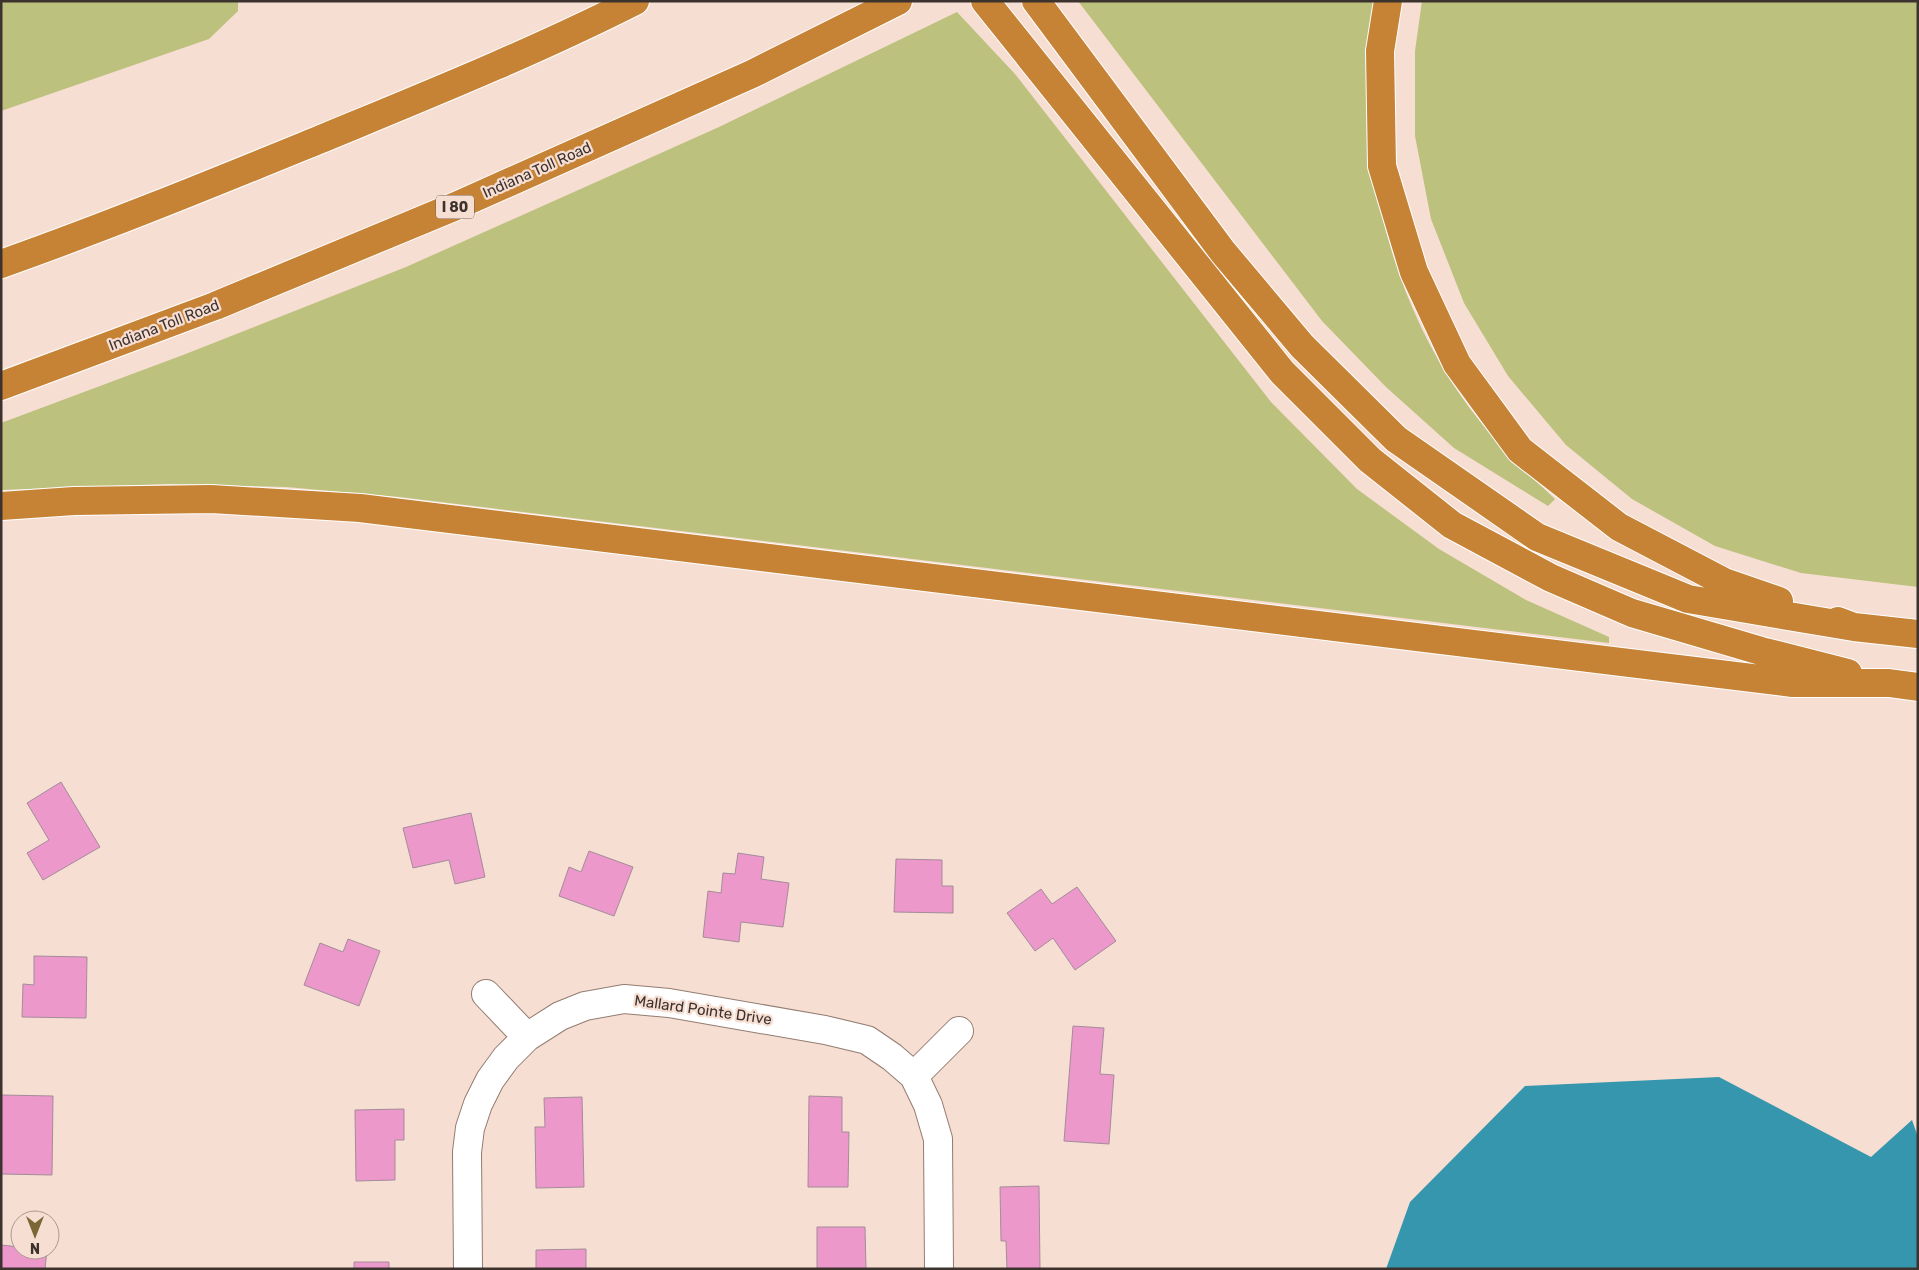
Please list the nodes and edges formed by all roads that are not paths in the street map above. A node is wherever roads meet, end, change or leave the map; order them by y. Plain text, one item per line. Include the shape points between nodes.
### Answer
1 (624, 1) edge
2 (634, 1) edge
3 (898, 1) edge
4 (985, 1) edge
5 (1036, 1) edge
6 (1388, 1) edge
7 (591, 23) junction
8 (1, 264) edge
9 (1, 386) edge
10 (1, 506) edge
11 (1854, 627) junction
12 (1918, 634) edge
13 (1889, 683) junction
14 (1918, 687) edge
15 (486, 994) dead end
16 (959, 1031) dead end
17 (527, 1037) junction
18 (914, 1076) junction
19 (468, 1269) edge
20 (939, 1269) edge

1 - 7 highway
2 - 7 highway
3 - 9 highway, Indiana Toll Road / I 80 via 752,74 456,206 215,306
4 - 13 highway via 1282,372 1370,460 1452,525 1551,578 1632,613 1761,651
5 - 11 highway via 1223,252 1302,346 1396,439 1537,537 1688,599
6 - 11 highway via 1380,51 1382,166 1414,272 1457,364 1520,450 1619,527 1724,582
7 - 8 highway via 235,174
10 - 13 highway via 74,501 211,499 360,508 1793,683
11 - 12 highway
13 - 14 highway
15 - 17 street
16 - 18 street
17 - 18 street, Mallard Pointe Drive via 560,1016 585,1006 624,999 669,1002 867,1040
17 - 19 street, Mallard Pointe Drive via 490,1080 470,1128 467,1152
18 - 20 street via 928,1105 938,1139

